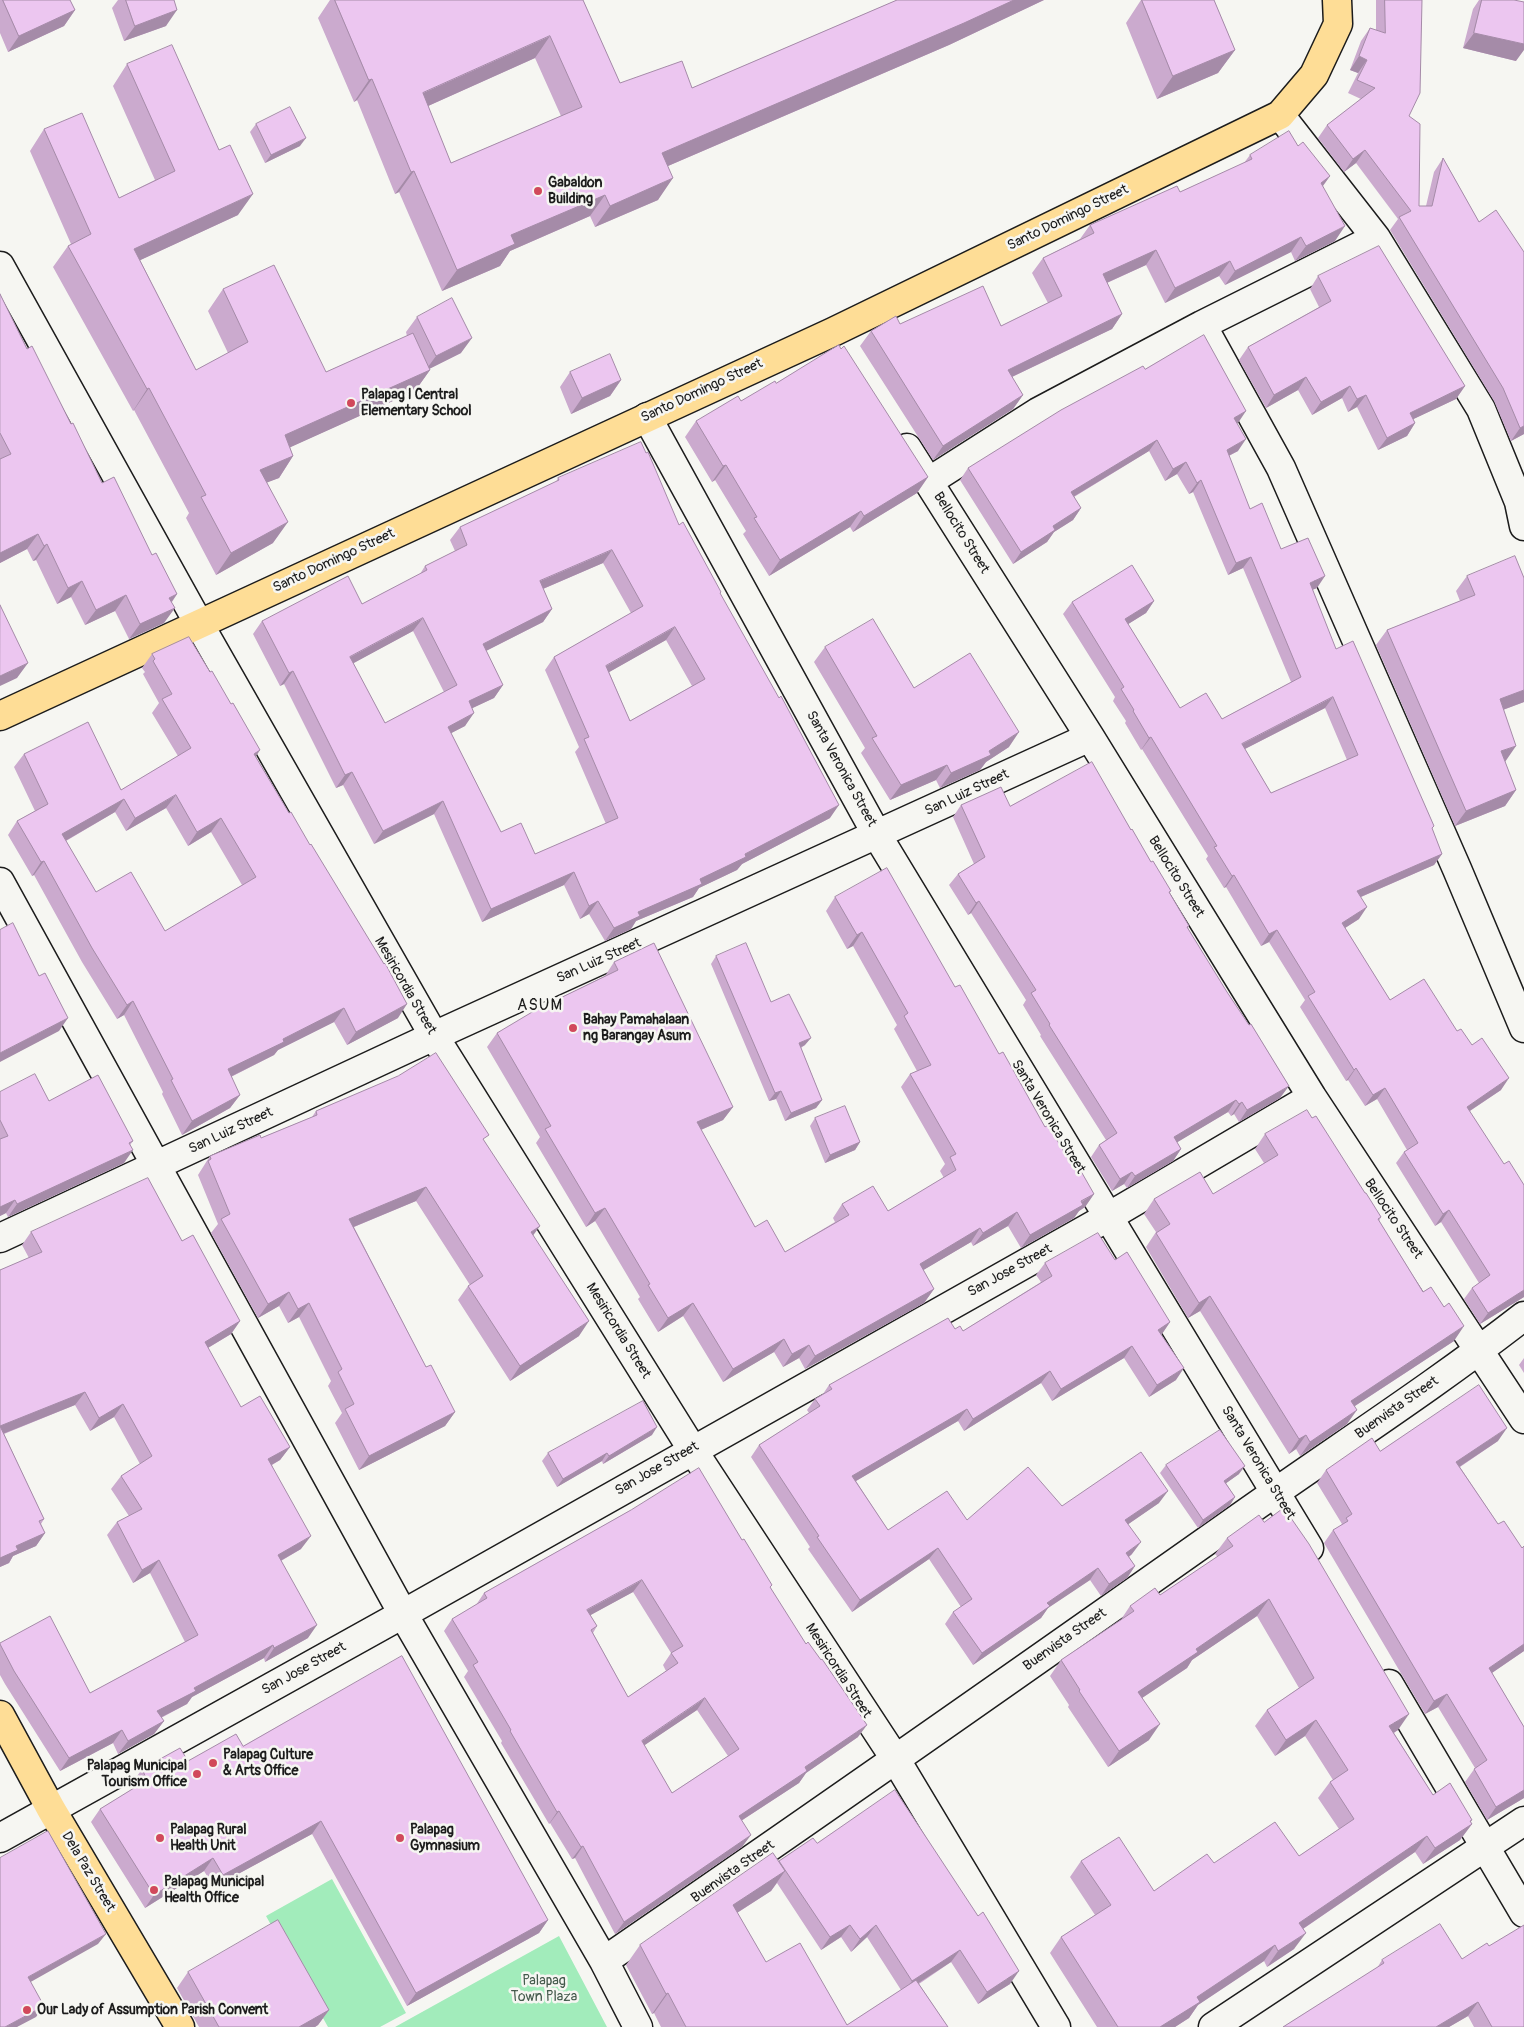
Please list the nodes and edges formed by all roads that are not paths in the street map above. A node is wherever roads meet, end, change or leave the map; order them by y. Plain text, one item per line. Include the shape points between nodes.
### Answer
1 (1337, 0) edge
2 (1280, 115) junction
3 (1376, 238) junction
4 (0, 266) edge
5 (1202, 325) junction
6 (833, 332) junction
7 (849, 356) edge
8 (647, 417) junction
9 (891, 423) edge
10 (928, 482) junction
11 (1524, 526) edge
12 (199, 624) junction
13 (0, 716) edge
14 (1090, 737) junction
15 (877, 835) junction
16 (0, 882) edge
17 (1524, 1028) edge
18 (434, 1036) junction
19 (1312, 1097) junction
20 (156, 1166) junction
21 (1108, 1217) junction
22 (0, 1238) edge
23 (1524, 1316) edge
24 (1480, 1350) junction
25 (1524, 1419) edge
26 (692, 1449) junction
27 (1276, 1492) junction
28 (1320, 1568) edge
29 (403, 1614) junction
30 (1375, 1661) edge
31 (0, 1715) edge
32 (896, 1760) junction
33 (50, 1809) junction
34 (1524, 1821) edge
35 (0, 1838) edge
36 (1484, 1848) junction
37 (1524, 1913) edge
38 (604, 1961) junction
39 (180, 2027) edge
40 (638, 2027) edge
41 (1056, 2027) edge
42 (1213, 2027) edge

1 - 2 main road, Santo Domingo Street via 1338,24 1314,75
2 - 3 street
2 - 6 main road, Santo Domingo Street
3 - 5 street
3 - 11 street via 1481,409 1519,502
4 - 12 street, Mesiricordia Street
5 - 10 street via 1038,412
5 - 17 street via 1281,468
6 - 7 street
6 - 8 main road, Santo Domingo Street
8 - 12 main road, Santo Domingo Street
8 - 15 street, Santa Veronica Street
9 - 10 street, Bellocito Street
10 - 14 street, Bellocito Street
12 - 13 main road, Santo Domingo Street
12 - 18 street, Mesiricordia Street
14 - 15 street, San Luiz Street
14 - 19 street, Bellocito Street
15 - 18 street, San Luiz Street
15 - 21 street, Santa Veronica Street
16 - 20 street
18 - 20 street, San Luiz Street
18 - 26 street, Mesiricordia Street
19 - 21 street, San Jose Street
19 - 24 street, Bellocito Street
20 - 22 street, San Luiz Street
20 - 29 street
21 - 26 street, San Jose Street
21 - 27 street, Santa Veronica Street
23 - 24 street, Buenvista Street
24 - 25 street, Bellocito Street
24 - 27 street, Buenvista Street
26 - 29 street, San Jose Street
26 - 32 street, Mesiricordia Street
27 - 28 street, Santa Veronica Street
27 - 32 street, Buenvista Street
29 - 33 street, San Jose Street
29 - 38 street
30 - 36 street
31 - 33 main road, Dela Paz Street
32 - 38 street, Buenvista Street
32 - 41 street, Mesiricordia Street
33 - 35 street, San Jose Street
33 - 39 main road, Dela Paz Street
34 - 36 street
36 - 37 street
36 - 42 street
38 - 40 street

